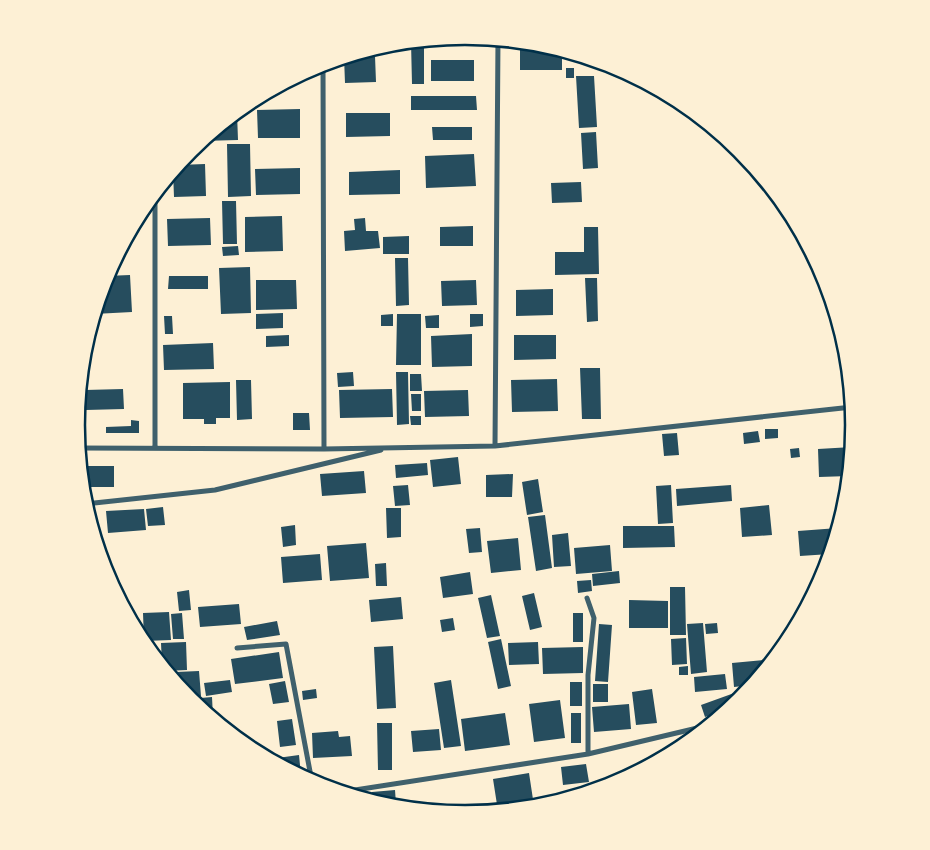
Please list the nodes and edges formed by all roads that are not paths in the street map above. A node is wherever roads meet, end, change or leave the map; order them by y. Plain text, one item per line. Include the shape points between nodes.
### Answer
1 (498, 47) edge
2 (323, 73) edge
3 (155, 206) edge
4 (844, 408) edge
5 (495, 446) junction
6 (86, 448) edge
7 (155, 448) junction
8 (391, 448) junction
9 (324, 449) junction
10 (93, 503) edge
11 (586, 598) dead end
12 (237, 648) dead end
13 (691, 729) edge
14 (588, 754) junction
15 (310, 772) edge
16 (358, 789) edge

1 - 5 street
2 - 9 street
3 - 7 street
4 - 5 street
5 - 8 street
6 - 7 street
7 - 9 street
8 - 9 street
8 - 10 street via 215,490
11 - 14 street via 594,618 588,675
12 - 15 street via 286,644
13 - 14 street
14 - 16 street

